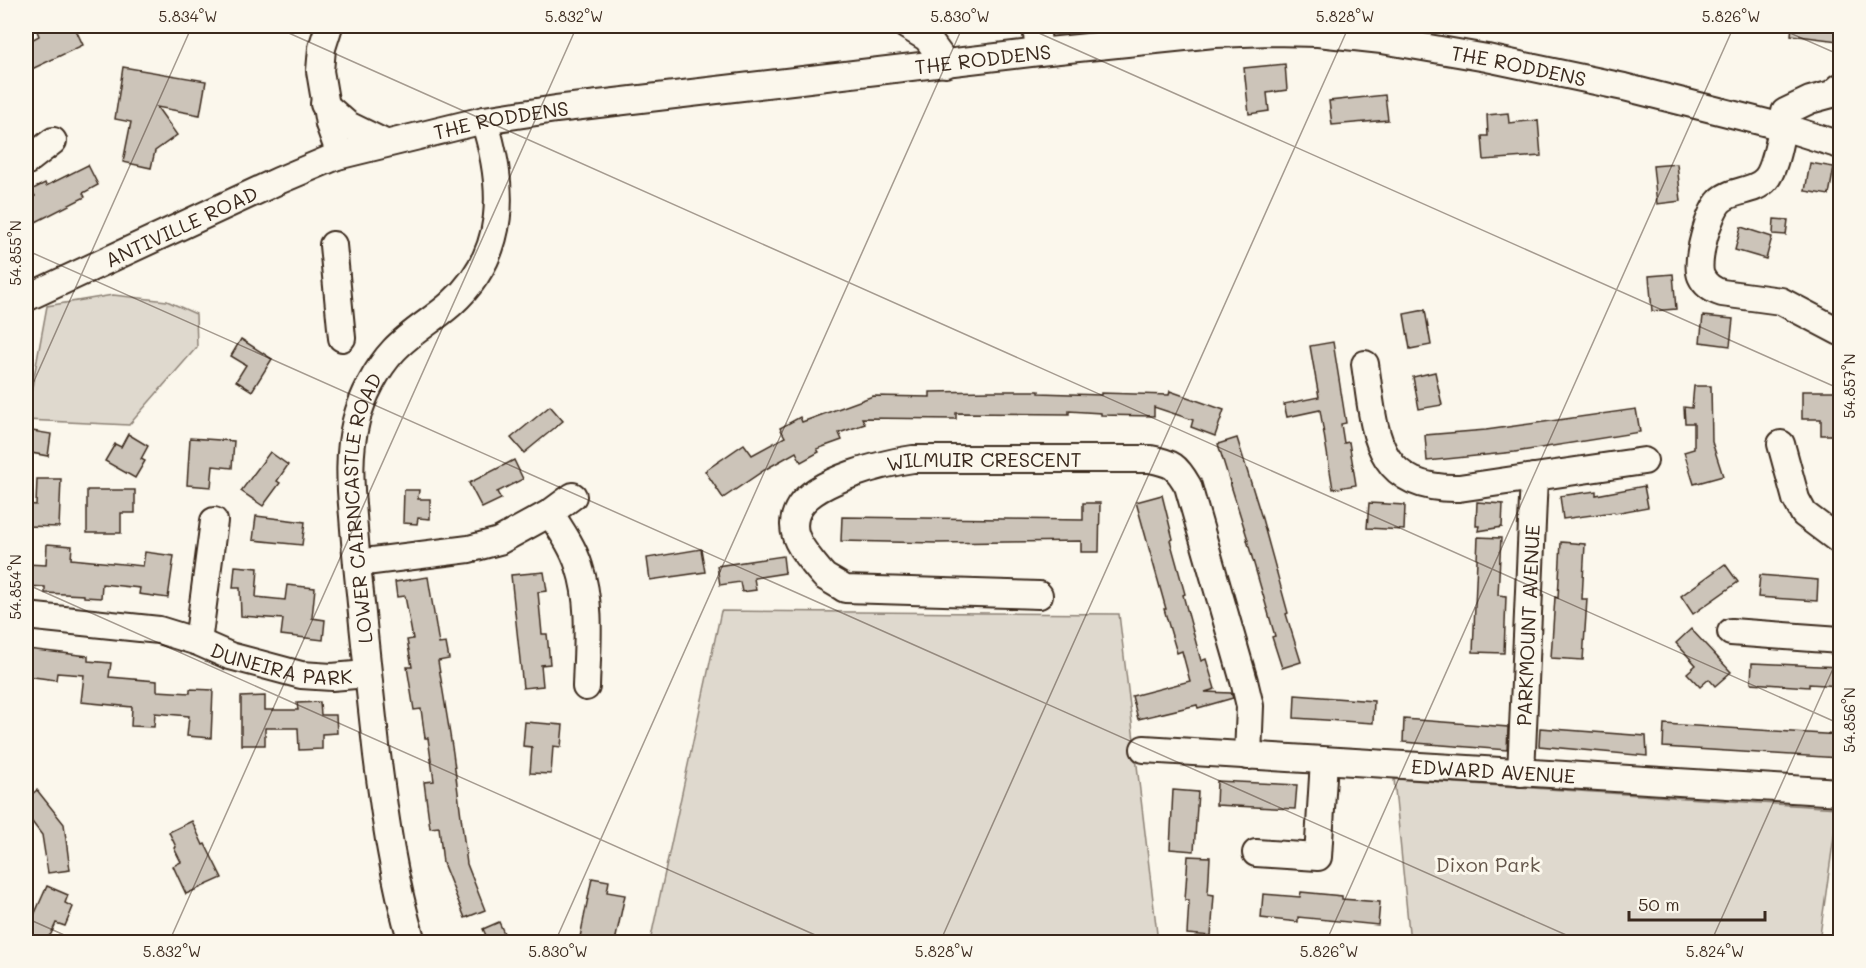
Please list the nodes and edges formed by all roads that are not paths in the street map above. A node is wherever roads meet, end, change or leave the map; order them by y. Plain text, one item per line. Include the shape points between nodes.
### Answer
1 (329, 26) edge
2 (907, 26) edge
3 (1036, 26) edge
4 (1271, 29) edge
5 (1039, 52) junction
6 (946, 64) junction
7 (1840, 87) edge
8 (324, 104) junction
9 (484, 120) junction
10 (1783, 127) junction
11 (53, 141) dead end
12 (386, 143) junction
13 (1840, 145) edge
14 (337, 156) junction
15 (26, 162) edge
16 (333, 245) dead end
17 (26, 298) edge
18 (1840, 333) edge
19 (342, 339) dead end
20 (1365, 364) dead end
21 (1781, 444) dead end
22 (1644, 461) dead end
23 (1534, 477) junction
24 (573, 496) dead end
25 (550, 513) junction
26 (214, 521) dead end
27 (1840, 541) edge
28 (357, 563) junction
29 (1039, 595) dead end
30 (26, 616) edge
31 (1731, 632) dead end
32 (1840, 640) edge
33 (198, 642) junction
34 (367, 674) junction
35 (586, 687) dead end
36 (1144, 749) dead end
37 (1248, 756) junction
38 (1324, 761) junction
39 (1521, 773) junction
40 (1840, 792) edge
41 (1256, 853) dead end
42 (412, 942) edge

1 - 8 street via 320,71
2 - 6 street via 927,38
3 - 5 street
4 - 5 street, THE RODDENS
4 - 10 street, THE RODDENS via 1382,40 1487,58
5 - 6 street, THE RODDENS
6 - 9 street, THE RODDENS
7 - 10 street via 1832,94 1785,112
8 - 12 street via 348,125
8 - 14 street
9 - 12 street, THE RODDENS
9 - 28 street, LOWER CAIRNCASTLE ROAD via 498,192 498,217 491,243 466,287 395,349 366,395 356,420 349,470
10 - 13 street, THE RODDENS
10 - 18 street via 1766,179 1751,189 1723,198 1714,208 1700,273 1715,291 1785,303
11 - 15 street
12 - 14 street, THE RODDENS
14 - 17 street, ANTIVILLE ROAD
16 - 19 street
20 - 23 street via 1381,448 1389,462 1407,477 1440,488
21 - 27 street via 1804,514
22 - 23 street
23 - 39 street, PARKMOUNT AVENUE
24 - 25 street
25 - 28 street via 484,546
25 - 35 street via 571,546 584,584
26 - 33 street, DUNEIRA PARK
28 - 34 street, LOWER CAIRNCASTLE ROAD
29 - 37 street, WILMUIR CRESCENT via 845,589 824,576 800,547 794,521 801,505 815,492 891,462 1150,459 1169,463 1180,471 1188,486 1244,681 1250,706
30 - 33 street, DUNEIRA PARK via 159,630
31 - 32 street
33 - 34 street, DUNEIRA PARK via 230,656 301,675
34 - 42 street, LOWER CAIRNCASTLE ROAD via 388,834
36 - 37 street, EDWARD AVENUE
37 - 38 street, EDWARD AVENUE
38 - 39 street, EDWARD AVENUE
38 - 41 street via 1318,857
39 - 40 street, EDWARD AVENUE

